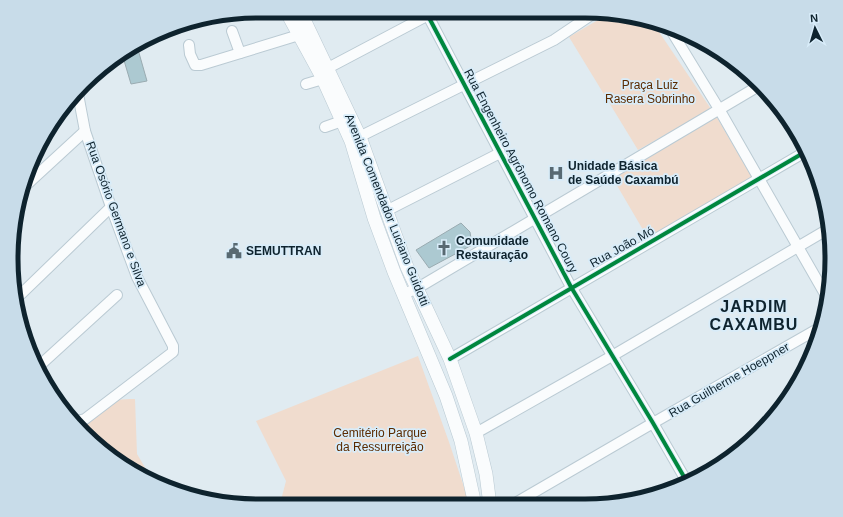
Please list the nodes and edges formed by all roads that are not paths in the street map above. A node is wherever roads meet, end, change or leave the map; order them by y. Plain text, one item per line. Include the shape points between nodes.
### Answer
1 (290, 18) edge
2 (303, 18) edge
3 (420, 18) edge
4 (431, 18) edge
5 (586, 18) edge
6 (232, 31) dead end
7 (298, 35) junction
8 (674, 35) edge
9 (189, 45) dead end
10 (240, 53) junction
11 (325, 74) junction
12 (306, 84) dead end
13 (464, 86) junction
14 (755, 88) edge
15 (79, 99) edge
16 (75, 104) edge
17 (719, 109) junction
18 (81, 110) junction
19 (342, 121) junction
20 (325, 127) dead end
21 (85, 131) junction
22 (356, 139) junction
23 (500, 153) junction
24 (801, 154) edge
25 (758, 179) junction
26 (31, 180) edge
27 (111, 207) junction
28 (386, 211) junction
29 (534, 218) junction
30 (823, 232) edge
31 (798, 247) junction
32 (571, 287) junction
33 (416, 289) junction
34 (823, 289) edge
35 (403, 294) junction
36 (21, 295) edge
37 (117, 295) dead end
38 (813, 332) edge
39 (612, 356) junction
40 (450, 359) junction
41 (42, 363) edge
42 (80, 419) edge
43 (653, 423) junction
44 (476, 433) junction
45 (684, 477) edge
46 (474, 499) edge
47 (489, 499) edge
48 (522, 499) edge

1 - 7 main road, Avenida Comendador Luciano Guidotti
2 - 11 main road, Avenida Comendador Luciano Guidotti
3 - 11 street
4 - 13 street, Rua Engenheiro Agrônomo Romano Coury
5 - 13 street via 554,40
6 - 10 street
7 - 10 street
7 - 11 main road, Avenida Comendador Luciano Guidotti
8 - 17 street
9 - 10 street via 195,65
11 - 12 street
11 - 19 main road, Avenida Comendador Luciano Guidotti
11 - 22 main road, Avenida Comendador Luciano Guidotti
13 - 22 street
13 - 23 street, Rua Engenheiro Agrônomo Romano Coury
14 - 17 street
15 - 18 street, Rua Osório Germano e Silva
16 - 18 street
17 - 25 street
17 - 29 street
18 - 21 street, Rua Osório Germano e Silva
19 - 20 street
19 - 22 main road, Avenida Comendador Luciano Guidotti
21 - 26 street
21 - 27 street, Rua Osório Germano e Silva
22 - 28 main road, Avenida Comendador Luciano Guidotti
22 - 35 main road, Avenida Comendador Luciano Guidotti via 374,218
23 - 28 street
23 - 29 street, Rua Engenheiro Agrônomo Romano Coury
24 - 25 street, Rua João Mó
25 - 31 street
25 - 32 street, Rua João Mó
27 - 36 street
27 - 42 street, Rua Osório Germano e Silva via 137,276 173,346 173,352
28 - 33 main road, Avenida Comendador Luciano Guidotti
29 - 32 street, Rua Engenheiro Agrônomo Romano Coury
29 - 33 street
30 - 31 street
31 - 34 street
31 - 39 street
32 - 39 street, Rua Engenheiro Agrônomo Romano Coury
32 - 40 street, Rua João Mó
33 - 35 street
33 - 40 main road, Avenida Comendador Luciano Guidotti
35 - 46 main road, Avenida Comendador Luciano Guidotti via 448,402 461,441
37 - 41 street
38 - 43 street, Rua Guilherme Hoeppner
39 - 43 street, Rua Engenheiro Agrônomo Romano Coury
39 - 44 street
40 - 44 main road, Avenida Comendador Luciano Guidotti
43 - 45 street, Rua Engenheiro Agrônomo Romano Coury
43 - 48 street, Rua Guilherme Hoeppner
44 - 47 main road, Avenida Comendador Luciano Guidotti

